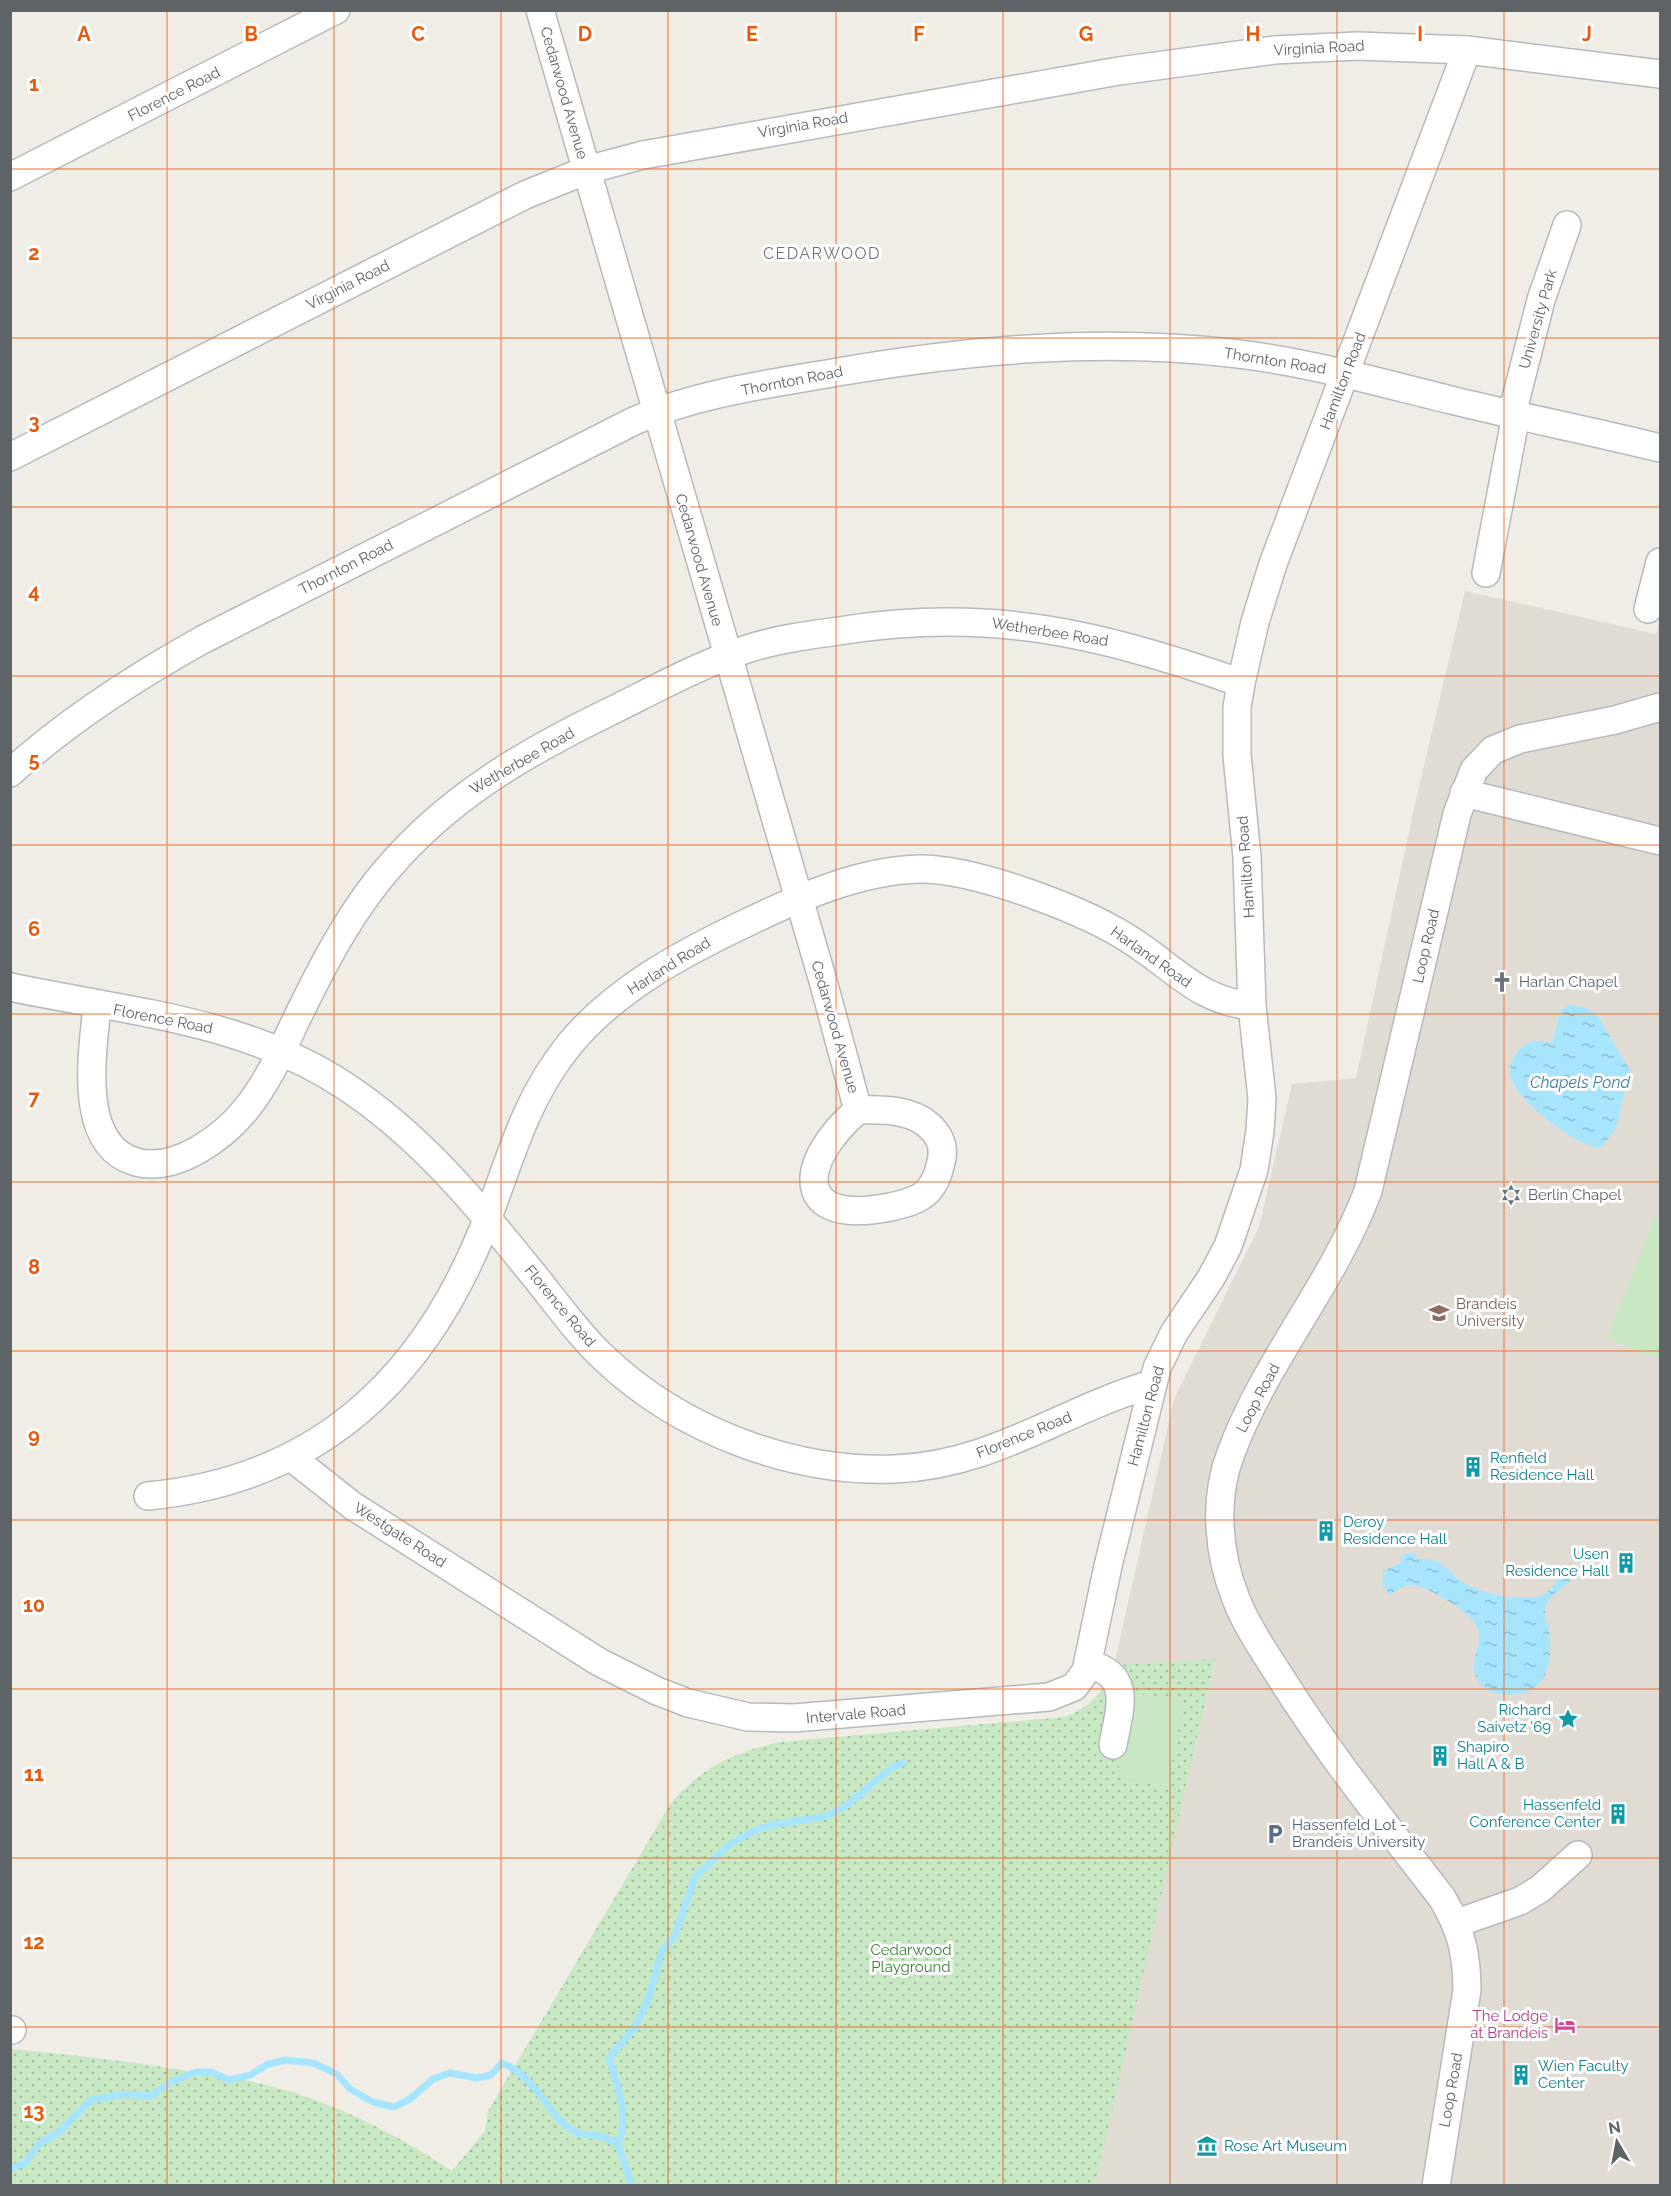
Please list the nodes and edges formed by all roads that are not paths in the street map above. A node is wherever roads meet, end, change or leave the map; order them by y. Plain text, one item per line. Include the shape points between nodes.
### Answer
1 (336, 10) edge
2 (540, 10) edge
3 (1467, 50) junction
4 (1660, 74) edge
5 (587, 170) junction
6 (10, 177) edge
7 (1568, 225) dead end
8 (1346, 373) junction
9 (655, 412) junction
10 (1514, 414) junction
11 (1660, 448) edge
12 (10, 457) edge
13 (1660, 562) edge
14 (1486, 573) dead end
15 (1648, 609) dead end
16 (727, 657) junction
17 (1241, 683) junction
18 (1660, 707) edge
19 (10, 773) edge
20 (1464, 793) junction
21 (1660, 841) edge
22 (798, 900) junction
23 (10, 987) edge
24 (97, 1005) junction
25 (1252, 1006) junction
26 (281, 1052) junction
27 (858, 1110) junction
28 (488, 1218) junction
29 (1152, 1384) junction
30 (291, 1457) junction
31 (148, 1496) dead end
32 (1088, 1664) junction
33 (640, 1684) joint
34 (1074, 1687) joint
35 (1113, 1745) dead end
36 (1578, 1855) dead end
37 (1457, 1923) junction
38 (1436, 2186) edge

1 - 6 street, Florence Road
2 - 5 street, Cedarwood Avenue
3 - 4 street, Virginia Road
3 - 5 street, Virginia Road via 1336,46 1232,55 757,133
3 - 8 street, Hamilton Road
5 - 9 street, Cedarwood Avenue
5 - 12 street, Virginia Road via 525,195
7 - 10 street, University Park via 1540,300
8 - 9 street, Thornton Road via 1206,351 1020,349 813,376
8 - 10 street, Thornton Road
8 - 17 street, Hamilton Road via 1268,579
9 - 16 street, Cedarwood Avenue
9 - 19 street, Thornton Road via 461,507 140,675
10 - 11 street, Thornton Road
10 - 14 street, University Park
13 - 15 street
16 - 17 street, Wetherbee Road via 783,640 848,629 971,621 1033,626 1106,640
16 - 22 street, Cedarwood Avenue
16 - 26 street, Wetherbee Road via 620,706 534,752 469,791 434,820 389,867 359,907 319,975
17 - 25 street, Hamilton Road via 1237,755 1247,857
18 - 20 street, Loop Road via 1520,739 1493,750 1474,770
20 - 21 street
20 - 37 street, Loop Road via 1368,1191 1336,1262 1230,1453 1221,1485 1219,1524 1236,1599 1260,1647 1306,1718
22 - 25 street, Harland Road via 857,880 903,870 959,874 1034,896 1092,919 1135,942 1202,992 1224,1002
22 - 27 street, Cedarwood Avenue
22 - 28 street, Harland Road via 680,957 624,993 590,1022 567,1047 532,1102 508,1156
23 - 24 street, Florence Road
24 - 26 street, Florence Road via 207,1026
24 - 26 street, Wetherbee Road via 92,1086 97,1122 112,1147 137,1162 178,1158 225,1131 257,1095
25 - 29 street, Hamilton Road via 1262,1098 1254,1170 1228,1246 1168,1343
26 - 28 street, Florence Road via 321,1071 372,1105 430,1156
27 - 27 street via 894,1110 920,1119 935,1132 943,1157 927,1192 904,1204 880,1209 848,1210 823,1200 814,1186 814,1165 833,1134
28 - 29 street, Florence Road via 580,1333 617,1370 682,1414 765,1452 821,1464 878,1469 946,1462 1006,1446
28 - 30 street, Harland Road via 446,1302 401,1368 357,1413 316,1444
29 - 32 street, Hamilton Road
30 - 31 street via 225,1483
30 - 33 street, Westgate Road via 353,1506
32 - 34 street, Hamilton Road
32 - 35 street via 1107,1670 1118,1683 1120,1706
33 - 34 street, Intervale Road via 718,1711 778,1718 830,1717 1049,1697
36 - 37 street via 1540,1889
37 - 38 street, Loop Road via 1467,1990

